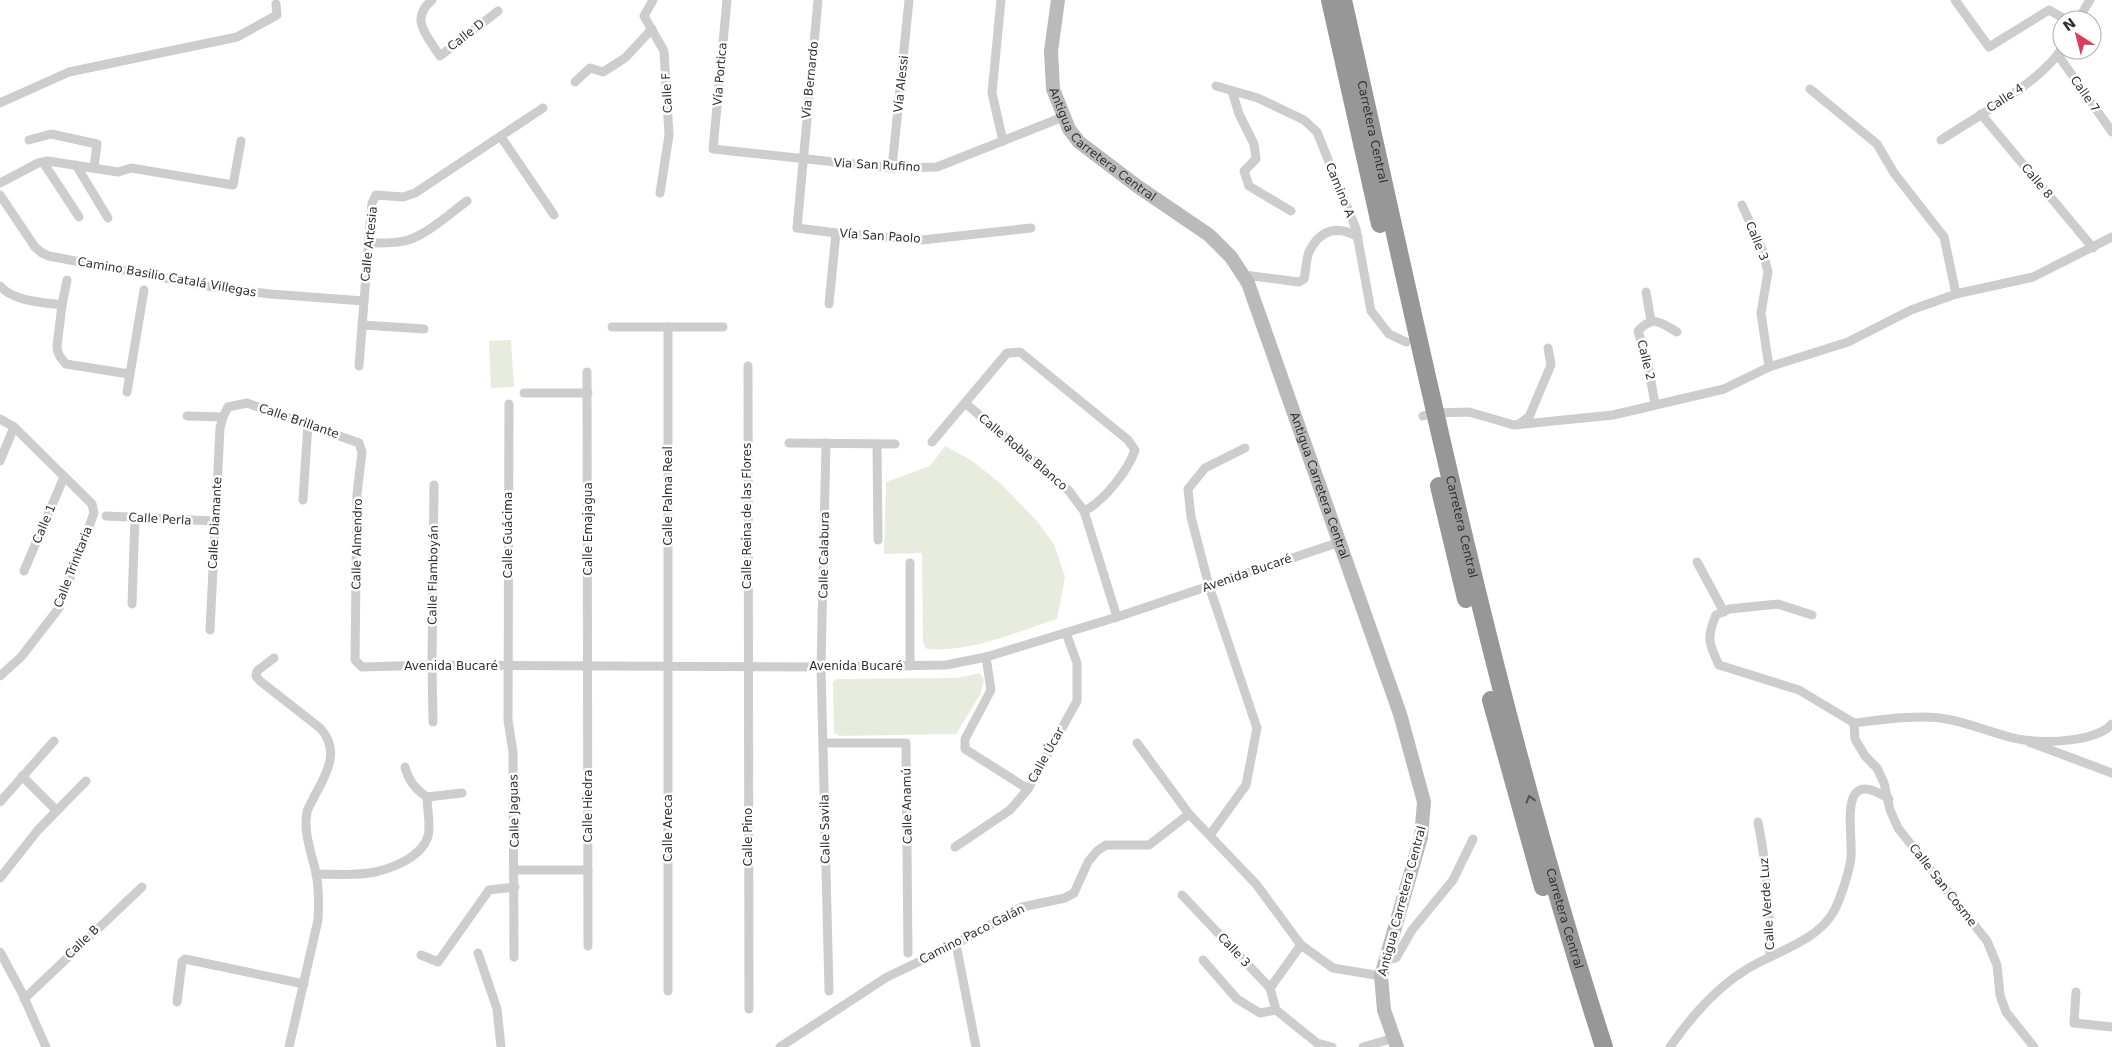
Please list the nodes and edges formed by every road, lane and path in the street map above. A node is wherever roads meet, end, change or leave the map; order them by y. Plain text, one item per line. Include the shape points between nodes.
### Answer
1 (432, 0) edge
2 (653, 0) edge
3 (727, 0) edge
4 (818, 0) edge
5 (909, 0) edge
6 (1001, 0) edge
7 (1058, 0) edge
8 (1330, 0) edge
9 (1343, 0) edge
10 (1955, 0) edge
11 (276, 4) dead end
12 (498, 11) dead end
13 (2052, 12) edge
14 (652, 30) junction
15 (2052, 60) edge
16 (2065, 60) edge
17 (575, 82) dead end
18 (1216, 86) dead end
19 (1810, 88) dead end
20 (1232, 91) junction
21 (0, 103) edge
22 (543, 108) dead end
23 (1981, 114) junction
24 (1063, 117) junction
25 (2112, 132) edge
26 (501, 137) junction
27 (29, 140) dead end
28 (1941, 140) dead end
29 (241, 141) dead end
30 (1003, 141) junction
31 (713, 149) joint
32 (802, 159) junction
33 (43, 162) junction
34 (76, 165) junction
35 (94, 168) junction
36 (892, 168) junction
37 (0, 183) edge
38 (660, 192) dead end
39 (0, 195) edge
40 (467, 201) dead end
41 (1742, 205) dead end
42 (1291, 211) dead end
43 (554, 215) dead end
44 (79, 216) dead end
45 (108, 218) dead end
46 (1031, 228) dead end
47 (836, 233) junction
48 (1358, 237) junction
49 (2112, 238) edge
50 (368, 243) junction
51 (2093, 248) junction
52 (1244, 275) junction
53 (67, 280) dead end
54 (0, 286) edge
55 (144, 290) dead end
56 (1646, 292) dead end
57 (1956, 294) junction
58 (364, 301) junction
59 (829, 304) dead end
60 (62, 305) junction
61 (1651, 321) junction
62 (362, 325) junction
63 (612, 327) dead end
64 (668, 327) junction
65 (723, 327) dead end
66 (424, 329) dead end
67 (1677, 332) dead end
68 (1406, 342) junction
69 (1548, 348) dead end
70 (359, 366) dead end
71 (748, 366) dead end
72 (1769, 367) junction
73 (587, 372) dead end
74 (129, 374) junction
75 (127, 392) dead end
76 (588, 393) junction
77 (524, 394) dead end
78 (965, 403) junction
79 (509, 404) dead end
80 (1655, 404) junction
81 (224, 414) junction
82 (1429, 415) junction
83 (187, 416) dead end
84 (0, 419) edge
85 (308, 424) junction
86 (1519, 424) junction
87 (14, 427) junction
88 (346, 438) joint
89 (932, 442) dead end
90 (789, 443) dead end
91 (826, 443) junction
92 (877, 444) junction
93 (895, 444) dead end
94 (1245, 448) dead end
95 (0, 461) edge
96 (64, 477) junction
97 (434, 485) dead end
98 (303, 500) dead end
99 (1084, 511) junction
100 (106, 516) dead end
101 (135, 518) junction
102 (214, 521) junction
103 (878, 540) dead end
104 (1340, 542) junction
105 (1697, 562) dead end
106 (910, 563) dead end
107 (24, 571) dead end
108 (1209, 586) junction
109 (132, 604) dead end
110 (1724, 612) junction
111 (1812, 614) dead end
112 (1117, 617) junction
113 (210, 630) dead end
114 (1066, 632) junction
115 (986, 657) junction
116 (274, 658) dead end
117 (355, 660) joint
118 (432, 665) junction
119 (747, 665) junction
120 (508, 666) junction
121 (588, 666) junction
122 (668, 666) junction
123 (910, 666) junction
124 (821, 667) junction
125 (0, 676) edge
126 (433, 722) dead end
127 (1854, 723) junction
128 (2112, 724) edge
129 (2024, 740) junction
130 (54, 741) dead end
131 (824, 743) junction
132 (1137, 743) dead end
133 (405, 767) dead end
134 (2112, 773) edge
135 (22, 776) junction
136 (86, 781) dead end
137 (1028, 789) junction
138 (462, 793) dead end
139 (427, 797) junction
140 (1888, 799) junction
141 (0, 802) edge
142 (56, 810) junction
143 (1189, 814) junction
144 (1758, 822) dead end
145 (1210, 835) junction
146 (1473, 840) dead end
147 (955, 847) dead end
148 (515, 870) junction
149 (588, 870) junction
150 (316, 874) junction
151 (0, 878) edge
152 (142, 887) dead end
153 (515, 887) junction
154 (1182, 895) dead end
155 (956, 944) junction
156 (1301, 945) junction
157 (588, 946) dead end
158 (0, 952) edge
159 (908, 952) dead end
160 (478, 953) dead end
161 (421, 955) dead end
162 (514, 957) dead end
163 (1770, 957) junction
164 (1203, 960) dead end
165 (1384, 961) junction
166 (1381, 976) junction
167 (304, 984) junction
168 (1270, 988) junction
169 (668, 991) dead end
170 (829, 991) dead end
171 (2076, 992) dead end
172 (24, 999) junction
173 (177, 1002) dead end
174 (749, 1009) dead end
175 (1276, 1010) junction
176 (2112, 1027) edge
177 (1395, 1042) edge
178 (46, 1047) edge
179 (289, 1047) edge
180 (501, 1047) edge
181 (780, 1047) edge
182 (976, 1047) edge
183 (1332, 1047) edge
184 (1363, 1047) edge
185 (1591, 1047) edge
186 (1604, 1047) edge
187 (1670, 1047) edge
188 (2034, 1047) edge

1 - 12 street, Calle D via 424,7 420,19 440,56
2 - 14 street, Calle F via 644,16
3 - 31 street, Vía Portica
4 - 32 street, Vía Bernardo
5 - 36 street, Vía Alessi
6 - 30 street via 992,93
7 - 24 street, Antigua Carretera Central via 1051,51 1053,89
8 - 68 highway, Carretera Central
9 - 82 highway, Carretera Central
10 - 13 street via 1988,47 2049,10
11 - 21 street via 276,15 237,37 69,72
14 - 17 street via 620,63 604,72 590,68
14 - 38 street, Calle F via 664,51 669,135
15 - 23 street, Calle 4 via 2030,82
16 - 25 street, Calle 7
18 - 20 street, Camino A
19 - 57 street via 1876,144 1894,174 1944,236
20 - 42 street via 1254,144 1256,159 1244,171 1249,186
20 - 48 street, Camino A via 1258,98 1304,120 1317,132
22 - 26 street, Calle Artesia
23 - 28 street, Calle 4
23 - 51 street, Calle 8
24 - 30 street, Via San Rufino
24 - 52 street, Antigua Carretera Central via 1079,142 1209,235
26 - 43 street
26 - 50 street, Calle Artesia via 415,193 403,197 376,195 372,203
27 - 35 street via 51,134 97,144
29 - 35 street via 233,185 132,168 118,172
30 - 36 street, Via San Rufino via 937,167
31 - 32 street, Via San Rufino
32 - 36 street, Via San Rufino
32 - 47 street, Vía San Paolo via 797,228
33 - 34 street
33 - 37 street
33 - 44 street
34 - 35 street
34 - 45 street
39 - 58 street, Camino Basilio Catalá Villegas via 35,247 49,256 213,287
40 - 50 street via 408,240
41 - 72 street, Calle 3 via 1762,249 1768,272 1761,313
46 - 47 street, Vía San Paolo via 922,240
47 - 59 street
48 - 52 street via 1346,230 1338,230 1329,231 1318,239 1308,253 1304,279 1299,282
48 - 68 street, Camino A via 1371,311 1389,334
49 - 51 street
50 - 58 street, Calle Artesia
51 - 57 street via 2033,277
52 - 104 street, Antigua Carretera Central
53 - 60 street
54 - 60 street via 22,298
55 - 74 street
56 - 61 street
57 - 72 street via 1911,310 1848,342
58 - 62 street, Calle Artesia
60 - 74 street via 57,353 66,364
61 - 67 street, Calle 2 via 1665,324
61 - 80 street, Calle 2 via 1638,331
62 - 66 street
62 - 70 street, Calle Artesia
63 - 64 street
64 - 65 street
64 - 122 street, Calle Palma Real
68 - 82 highway, Carretera Central
69 - 86 street via 1551,365 1529,416
71 - 119 street, Calle Reina de las Flores
72 - 80 street via 1724,389
73 - 76 street, Calle Emajagua
74 - 75 street
76 - 77 street
76 - 121 street, Calle Emajagua
78 - 89 street
78 - 99 street, Calle Roble Blanco via 1069,491
78 - 99 street via 1007,353 1020,352 1128,440 1135,450 1131,464 1095,506
79 - 120 street, Calle Guácima
80 - 86 street via 1613,414
81 - 83 street
81 - 85 street, Calle Brillante via 230,406 247,403
81 - 102 street, Calle Diamante via 219,438
82 - 86 street via 1469,412
82 - 185 highway, Carretera Central via 1451,541 1514,790
186 -> 82 highway, Carretera Central via 1527,789
84 - 87 street, Calle Trinitaria
85 - 88 street, Calle Brillante
85 - 98 street
87 - 95 street
87 - 96 street, Calle Trinitaria
88 - 117 street, Calle Almendro via 359,443 362,452 357,494
90 - 91 street
91 - 92 street
91 - 124 street, Calle Calabura
92 - 93 street
92 - 103 street
94 - 108 street via 1205,468 1188,489 1191,517
96 - 107 street, Calle 1
96 - 125 street, Calle Trinitaria via 92,504 94,513 59,608 21,657
97 - 118 street, Calle Flamboyán
99 - 112 street, Calle Roble Blanco
100 - 101 street, Calle Perla
101 - 102 street, Calle Perla
101 - 109 street
102 - 113 street, Calle Diamante
104 - 108 street, Avenida Bucaré
104 - 165 street, Antigua Carretera Central via 1400,714 1424,802 1421,837
105 - 110 street
106 - 123 street
108 - 112 street, Avenida Bucaré
108 - 145 street via 1258,728 1246,785
110 - 111 street via 1778,604
110 - 127 street via 1716,615 1709,632 1710,646 1719,665 1800,690
112 - 114 street, Avenida Bucaré
114 - 115 street, Avenida Bucaré
114 - 137 street, Calle Úcar via 1077,663 1077,701
115 - 123 street, Avenida Bucaré via 946,665
115 - 137 street via 991,690 965,739 965,749
116 - 150 street via 257,671 256,676 320,728 332,748 325,778 307,811 307,838
117 - 118 street, Avenida Bucaré via 362,667
118 - 120 street, Avenida Bucaré
118 - 126 street, Calle Flamboyán
119 - 122 street, Avenida Bucaré
119 - 124 street, Avenida Bucaré
119 - 174 street, Calle Pino
120 - 121 street, Avenida Bucaré
120 - 148 street, Calle Jaguas
121 - 122 street, Avenida Bucaré
121 - 149 street, Calle Hiedra
122 - 169 street, Calle Areca
123 - 124 street, Avenida Bucaré
124 - 131 street, Calle Savila
127 - 129 street via 1944,718
127 - 140 street, Calle San Cosme via 1855,738 1877,768
128 - 129 street via 2107,730 2083,739
129 - 134 street
130 - 135 street
131 - 159 street, Calle Anamú via 906,743
131 - 170 street, Calle Savila
132 - 143 street
133 - 139 street via 417,790
135 - 141 street
135 - 142 street
136 - 142 street
137 - 147 street, Calle Úcar via 1010,810
138 - 139 street
139 - 150 street via 428,836 423,847 413,855 397,865 373,873
140 - 163 street via 1870,788 1854,795 1850,803 1851,859 1839,902 1830,920 1819,931
140 - 188 street, Calle San Cosme via 1898,828 1987,941 1997,965 2000,995 2006,1012
142 - 151 street
143 - 145 street
143 - 155 street, Camino Paco Galán via 1149,845 1115,844 1097,851 1088,862 1074,893 1022,907
144 - 163 street, Calle Verde Luz via 1766,866
145 - 156 street via 1256,884
146 - 165 street via 1453,880 1412,930 1396,958
148 - 149 street
148 - 153 street, Calle Jaguas
149 - 157 street, Calle Hiedra
150 - 167 street via 318,920
152 - 172 street, Calle B
153 - 161 street via 489,890 438,962
153 - 162 street, Calle Jaguas
154 - 168 street, Calle 3
155 - 181 street, Camino Paco Galán via 887,977
155 - 182 street
156 - 166 street via 1333,968
156 - 168 street
158 - 172 street
160 - 180 street via 497,1009
163 - 187 street via 1746,969 1724,986 1687,1024
164 - 175 street via 1236,999 1260,1012
165 - 166 street, Antigua Carretera Central
166 - 177 street, Antigua Carretera Central via 1384,1010
167 - 173 street via 185,959
167 - 179 street
168 - 175 street, Calle 3
171 - 176 street via 2074,1023
172 - 178 street
175 - 183 street via 1317,1043
177 - 184 street

